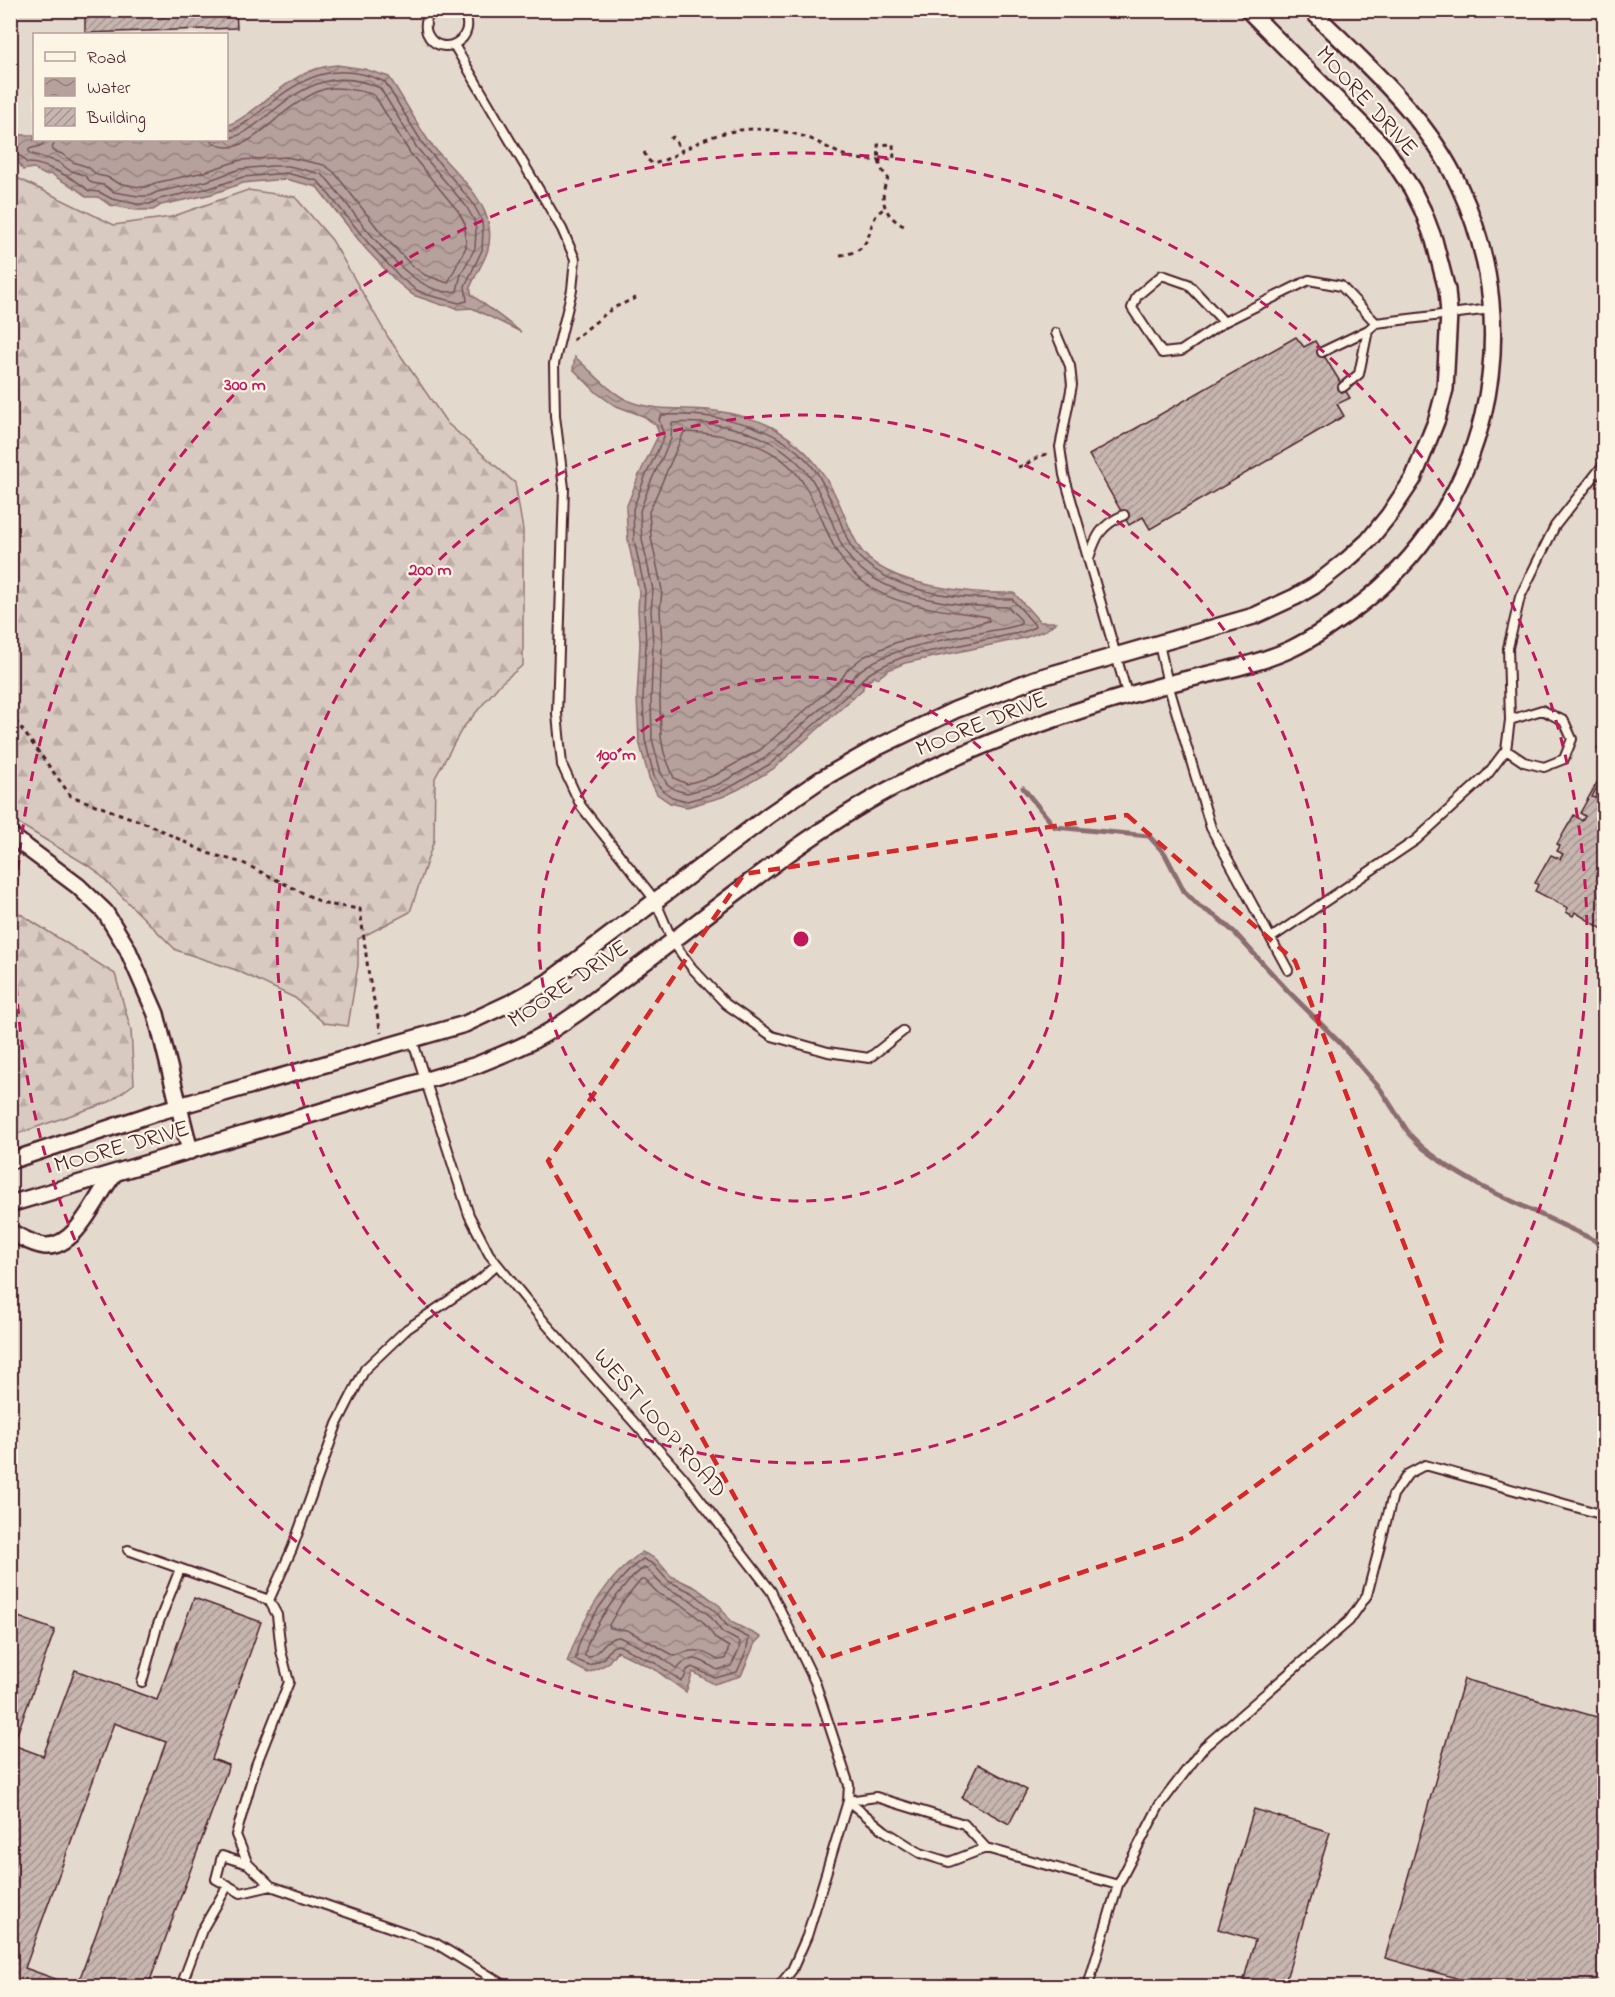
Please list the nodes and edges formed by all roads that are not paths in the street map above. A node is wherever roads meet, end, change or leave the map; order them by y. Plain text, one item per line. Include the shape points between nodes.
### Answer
1 (431, 10) edge
2 (462, 10) edge
3 (1248, 10) edge
4 (1311, 10) edge
5 (454, 45) junction
6 (1491, 309) junction
7 (1449, 313) junction
8 (1224, 322) junction
9 (1376, 323) junction
10 (1368, 330) junction
11 (1056, 333) dead end
12 (1322, 352) dead end
13 (1343, 387) dead end
14 (1605, 464) edge
15 (1124, 515) dead end
16 (1089, 560) junction
17 (1159, 644) junction
18 (1116, 657) junction
19 (1168, 684) junction
20 (1128, 697) junction
21 (1510, 720) junction
22 (1506, 750) junction
23 (10, 835) edge
24 (655, 900) junction
25 (1270, 938) junction
26 (673, 942) junction
27 (1288, 970) dead end
28 (903, 1031) dead end
29 (412, 1039) junction
30 (427, 1080) junction
31 (179, 1106) junction
32 (190, 1151) junction
33 (10, 1161) edge
34 (115, 1173) junction
35 (10, 1204) edge
36 (10, 1232) edge
37 (497, 1264) junction
38 (1605, 1515) edge
39 (128, 1550) dead end
40 (180, 1569) junction
41 (269, 1600) junction
42 (142, 1682) dead end
43 (848, 1801) junction
44 (986, 1848) junction
45 (248, 1864) junction
46 (1118, 1885) junction
47 (228, 1886) junction
48 (271, 1886) junction
49 (181, 1986) edge
50 (506, 1986) edge
51 (779, 1986) edge
52 (1088, 1986) edge

1 - 5 lane via 425,24 429,37 440,45
2 - 5 lane via 467,29
3 - 7 street, MOORE DRIVE via 1365,127 1398,166 1434,240
4 - 6 street, MOORE DRIVE via 1415,116 1448,165 1479,238
5 - 24 lane via 562,229 575,259 572,290 554,364 555,416 564,488 557,714 562,765 581,806
6 - 7 lane
6 - 19 street, MOORE DRIVE via 1492,359 1477,439 1455,494 1407,562 1334,624 1290,650 1248,665
7 - 9 lane
7 - 17 street, MOORE DRIVE via 1445,389 1437,419 1413,479 1368,541 1295,597 1254,616
8 - 8 lane via 1188,284 1162,275 1137,296 1132,308 1162,353 1181,351
8 - 9 lane via 1309,280 1341,286
9 - 10 lane
10 - 12 lane
10 - 13 lane via 1359,374
11 - 16 lane via 1070,366 1072,385 1061,457
14 - 21 lane via 1556,526 1520,597 1508,648
15 - 16 lane via 1111,521 1096,537
16 - 18 lane
17 - 18 street, MOORE DRIVE
17 - 19 lane
18 - 20 lane
18 - 24 street, MOORE DRIVE via 1000,692 876,748 777,809
19 - 20 street, MOORE DRIVE
19 - 25 lane via 1211,828
20 - 26 street, MOORE DRIVE via 985,744 887,791 814,836
21 - 22 lane
21 - 22 lane via 1542,710 1564,721 1572,739 1564,759 1544,767 1524,762
22 - 25 lane via 1487,775 1416,840
23 - 31 street via 78,886 105,912 127,948 156,1014
24 - 26 lane
24 - 29 street, MOORE DRIVE via 548,982 465,1024
25 - 27 lane
26 - 28 lane via 726,1004 772,1036 828,1052 869,1058
26 - 30 street, MOORE DRIVE via 531,1042 477,1065
29 - 30 lane, WEST LOOP ROAD
29 - 31 street, MOORE DRIVE
30 - 32 street, MOORE DRIVE
30 - 37 lane, WEST LOOP ROAD via 469,1215
31 - 32 street
31 - 33 street, MOORE DRIVE
32 - 34 street, MOORE DRIVE
34 - 35 street, MOORE DRIVE
34 - 36 street via 79,1227 58,1244 34,1244
37 - 41 lane via 407,1329 365,1369 337,1424 292,1549
37 - 43 lane, WEST LOOP ROAD via 682,1476 771,1591 815,1682 849,1785
38 - 46 lane via 1425,1465 1408,1474 1393,1496 1367,1595 1349,1621 1204,1747 1159,1806
39 - 40 lane
40 - 41 lane
40 - 42 lane via 157,1627
41 - 45 lane via 277,1615 280,1651 289,1682 256,1765 236,1835
43 - 44 lane via 876,1797 964,1824
43 - 44 lane via 920,1853 949,1862
43 - 51 lane via 807,1936 792,1970
44 - 46 lane
45 - 47 lane via 222,1856 216,1879
45 - 48 lane
46 - 52 lane
47 - 48 lane via 241,1893
47 - 49 lane via 202,1930
48 - 50 lane via 435,1943

